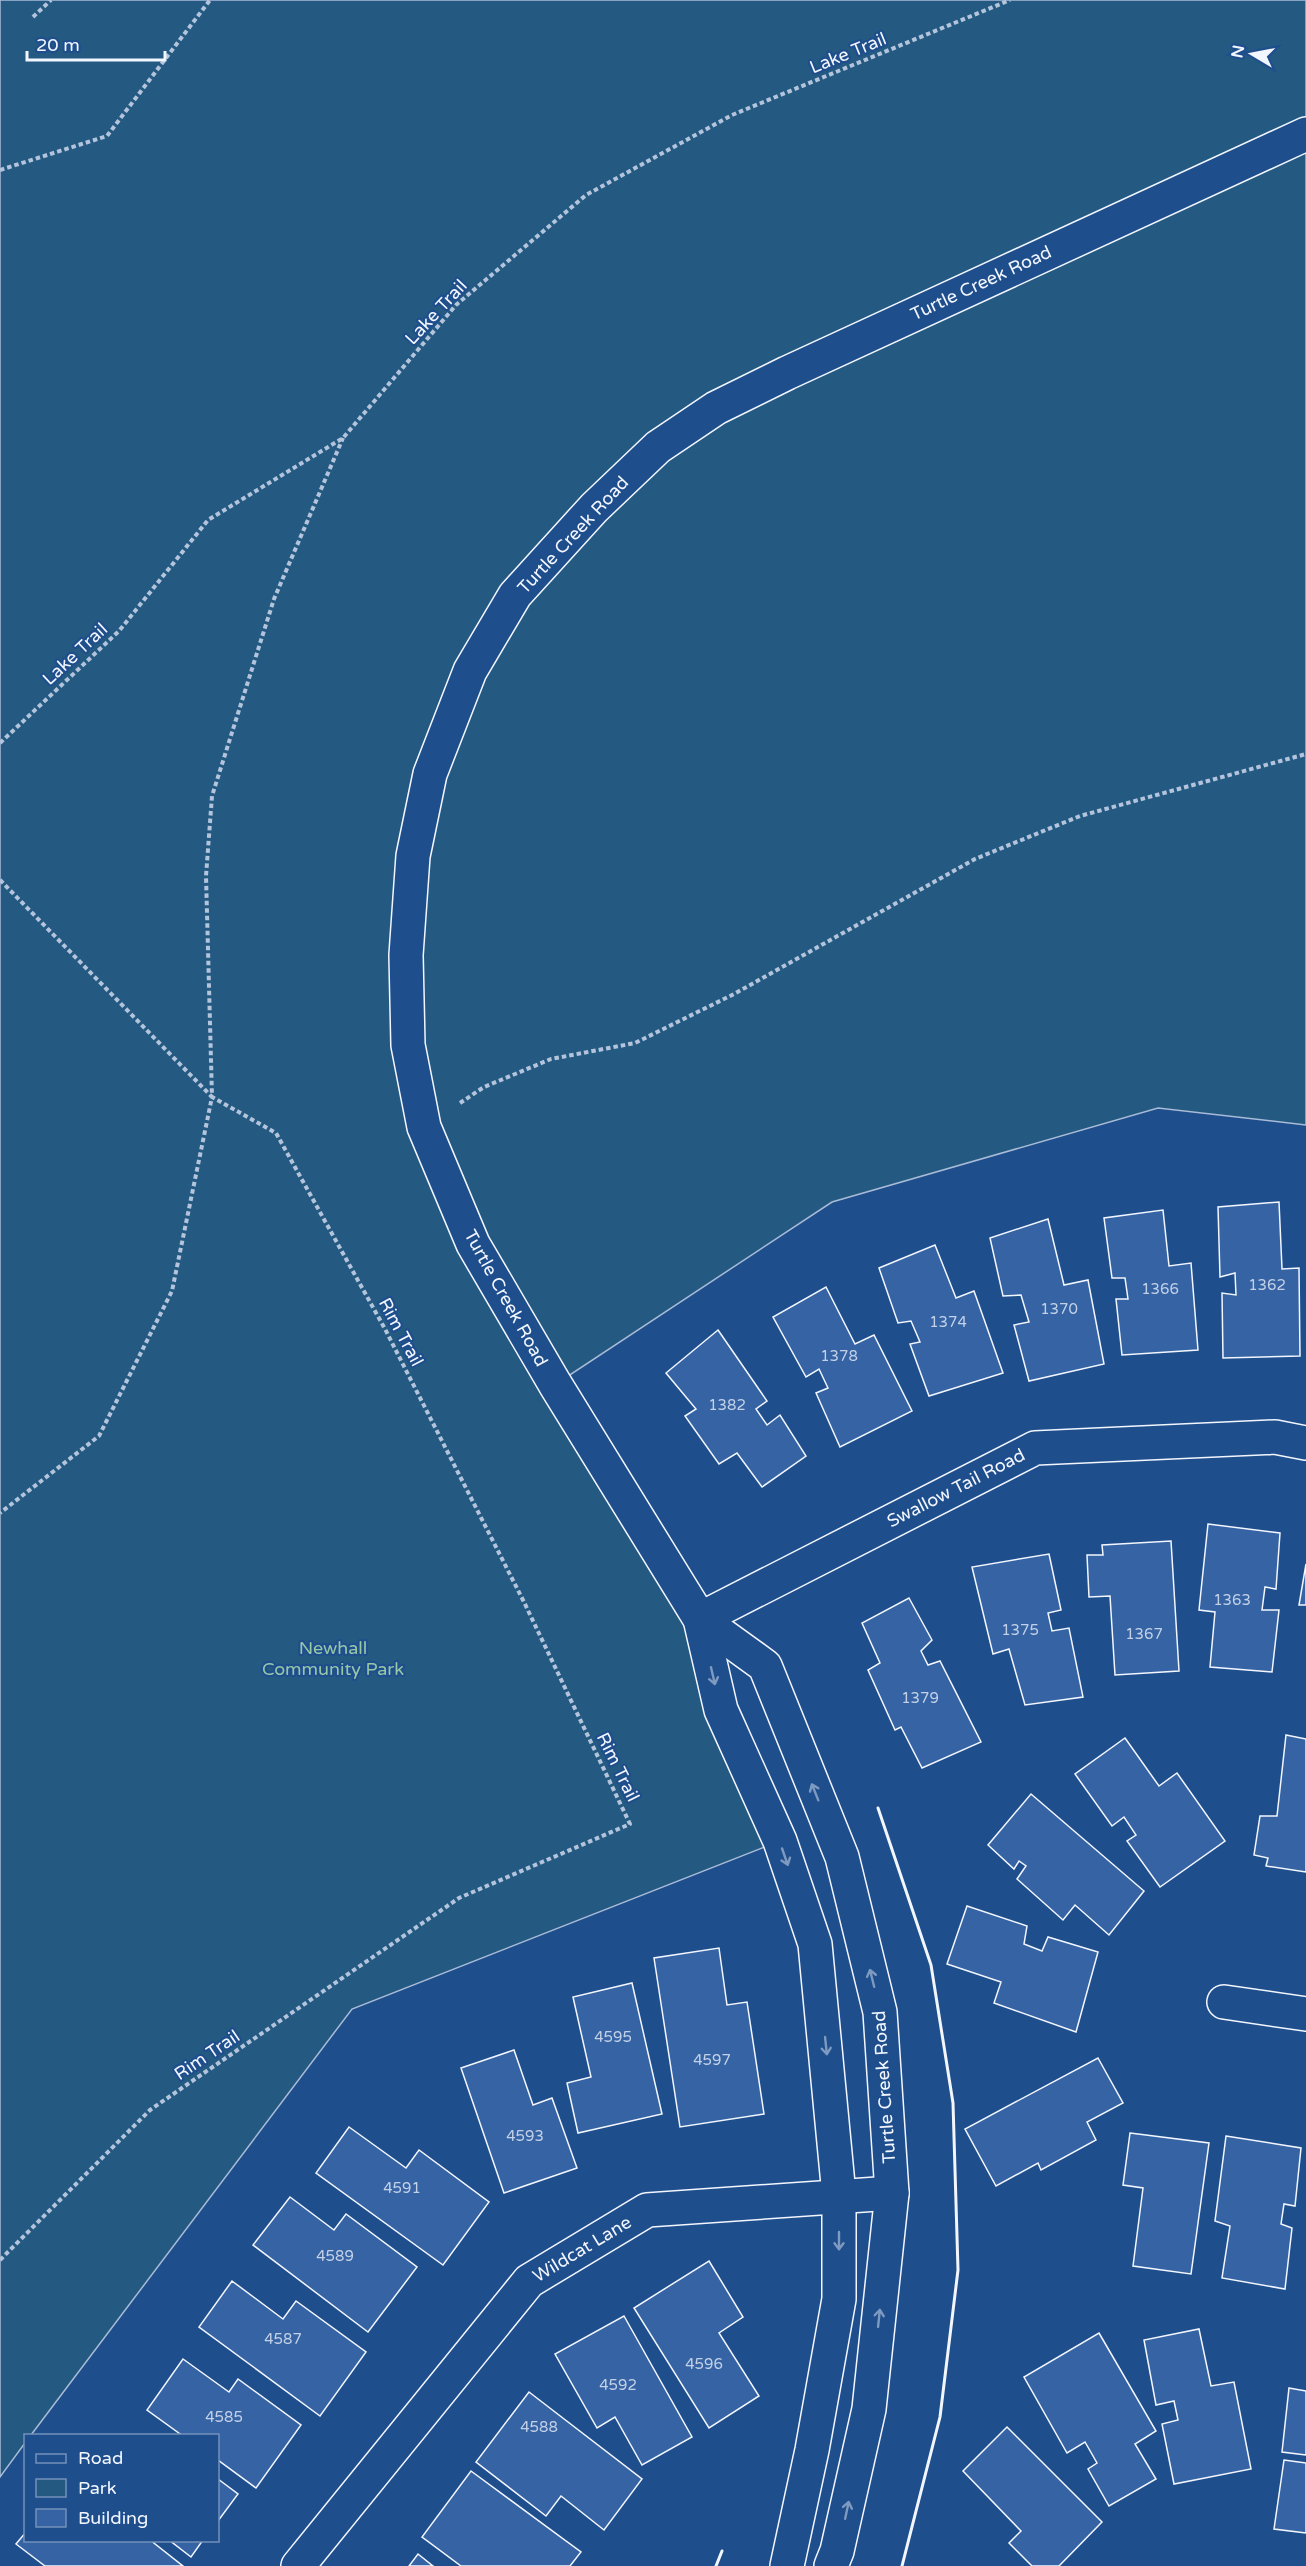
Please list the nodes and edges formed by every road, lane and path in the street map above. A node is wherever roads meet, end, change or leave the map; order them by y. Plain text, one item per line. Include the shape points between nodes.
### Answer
1 (51, 0) edge
2 (210, 0) edge
3 (1010, 0) edge
4 (33, 17) dead end
5 (1306, 134) edge
6 (0, 170) edge
7 (343, 438) junction
8 (0, 743) edge
9 (1306, 753) edge
10 (0, 880) edge
11 (212, 1097) junction
12 (424, 1127) junction
13 (1306, 1443) edge
14 (0, 1513) edge
15 (700, 1619) junction
16 (1224, 2001) dead end
17 (1306, 2014) edge
18 (892, 2193) junction
19 (839, 2195) junction
20 (0, 2260) edge
21 (298, 2566) edge
22 (788, 2566) edge
23 (831, 2566) edge

1 - 4 path
2 - 6 path via 107,136
3 - 7 path, Lake Trail via 732,115 586,195 456,305
5 - 12 street, Turtle Creek Road via 716,408 658,447 552,553 516,595 470,670 430,774 413,856 406,955 408,1045
7 - 8 path, Lake Trail via 208,519 119,631
7 - 11 path via 274,599 212,796 206,876
9 - 12 path via 1080,816 985,855 734,994 635,1043 551,1059 484,1087
10 - 11 path
11 - 14 path via 172,1291 99,1436
11 - 20 path, Rim Trail via 276,1133 396,1350 524,1602 630,1824 459,1898 150,2110
12 - 15 street, Turtle Creek Road via 473,1244
13 - 15 street, Swallow Tail Road via 1275,1437 1035,1448
18 -> 15 street, Turtle Creek Road via 880,2012 842,1857 765,1666
15 -> 19 street, Turtle Creek Road via 721,1710 780,1841 815,1944
16 - 17 street
18 - 19 street, Wildcat Lane
23 -> 18 street, Turtle Creek Road via 869,2409
19 - 21 street, Wildcat Lane via 647,2210 529,2281
19 -> 22 street, Turtle Creek Road via 839,2299

